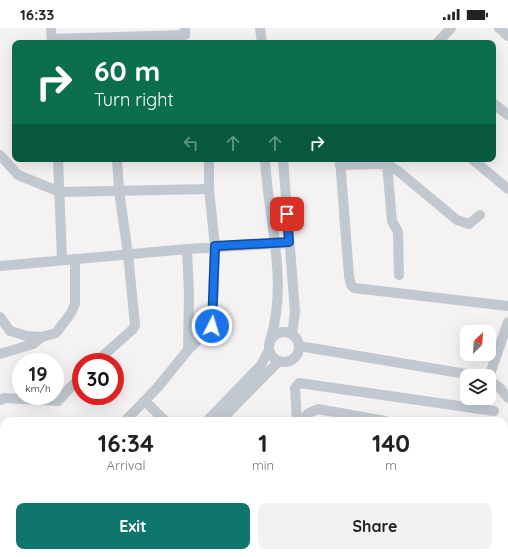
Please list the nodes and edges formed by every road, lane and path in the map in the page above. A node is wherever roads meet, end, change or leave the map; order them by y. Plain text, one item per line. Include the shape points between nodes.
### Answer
1 (51, 28) edge
2 (185, 28) edge
3 (260, 28) edge
4 (451, 28) edge
5 (499, 28) edge
6 (106, 33) edge
7 (508, 36) edge
8 (52, 40) edge
9 (59, 40) edge
10 (262, 40) edge
11 (440, 40) edge
12 (496, 105) edge
13 (508, 115) edge
14 (0, 154) edge
15 (58, 162) edge
16 (117, 162) edge
17 (209, 162) edge
18 (265, 162) edge
19 (283, 162) edge
20 (340, 162) edge
21 (476, 162) edge
22 (387, 164) junction
23 (209, 189) junction
24 (508, 189) edge
25 (119, 191) junction
26 (60, 192) junction
27 (480, 215) dead end
28 (289, 242) junction
29 (276, 244) junction
30 (215, 246) junction
31 (187, 248) junction
32 (128, 254) junction
33 (62, 259) junction
34 (75, 259) junction
35 (0, 266) edge
36 (398, 275) dead end
37 (508, 306) edge
38 (0, 317) edge
39 (508, 322) edge
40 (292, 334) junction
41 (42, 337) junction
42 (270, 346) junction
43 (299, 346) junction
44 (188, 350) junction
45 (106, 353) edge
46 (0, 354) edge
47 (279, 361) junction
48 (492, 369) edge
49 (460, 373) edge
50 (496, 384) edge
51 (72, 386) edge
52 (508, 398) edge
53 (0, 400) edge
54 (145, 401) junction
55 (494, 411) dead end
56 (129, 417) edge
57 (161, 417) edge
58 (211, 417) edge
59 (224, 417) edge
60 (297, 417) edge
61 (305, 417) edge
62 (363, 417) edge

1 - 8 street
2 - 6 street via 184,35
3 - 10 street
4 - 11 street
5 - 7 street
6 - 9 street
12 - 13 street
14 - 26 street via 18,175
15 - 26 street
16 - 25 street
17 - 23 street
18 - 29 street
19 - 28 street
20 - 22 street
20 - 37 street via 350,276 354,288
21 - 24 street
22 - 27 street via 457,220 469,224
22 - 36 street via 392,221 398,232
23 - 25 street
23 - 30 street
25 - 26 street
25 - 32 street
26 - 33 street
28 - 29 street
28 - 40 street via 295,312
29 - 30 street
29 - 42 street via 278,310
30 - 31 street
30 - 44 street via 212,326
31 - 32 street
31 - 44 street
32 - 34 street
32 - 45 street via 135,325
33 - 34 street
33 - 35 street
34 - 41 street via 75,304 56,333
38 - 41 street via 10,331
39 - 48 street
40 - 42 street via 277,334
40 - 43 street
41 - 46 street via 33,344
42 - 47 street via 273,357
42 - 58 street via 261,365
43 - 47 street via 293,359
43 - 49 street
44 - 54 street
47 - 59 street
50 - 52 street
51 - 53 street via 58,401 5,398
54 - 56 street
54 - 57 street
55 - 60 street via 299,383 295,388
61 - 62 street via 318,409

